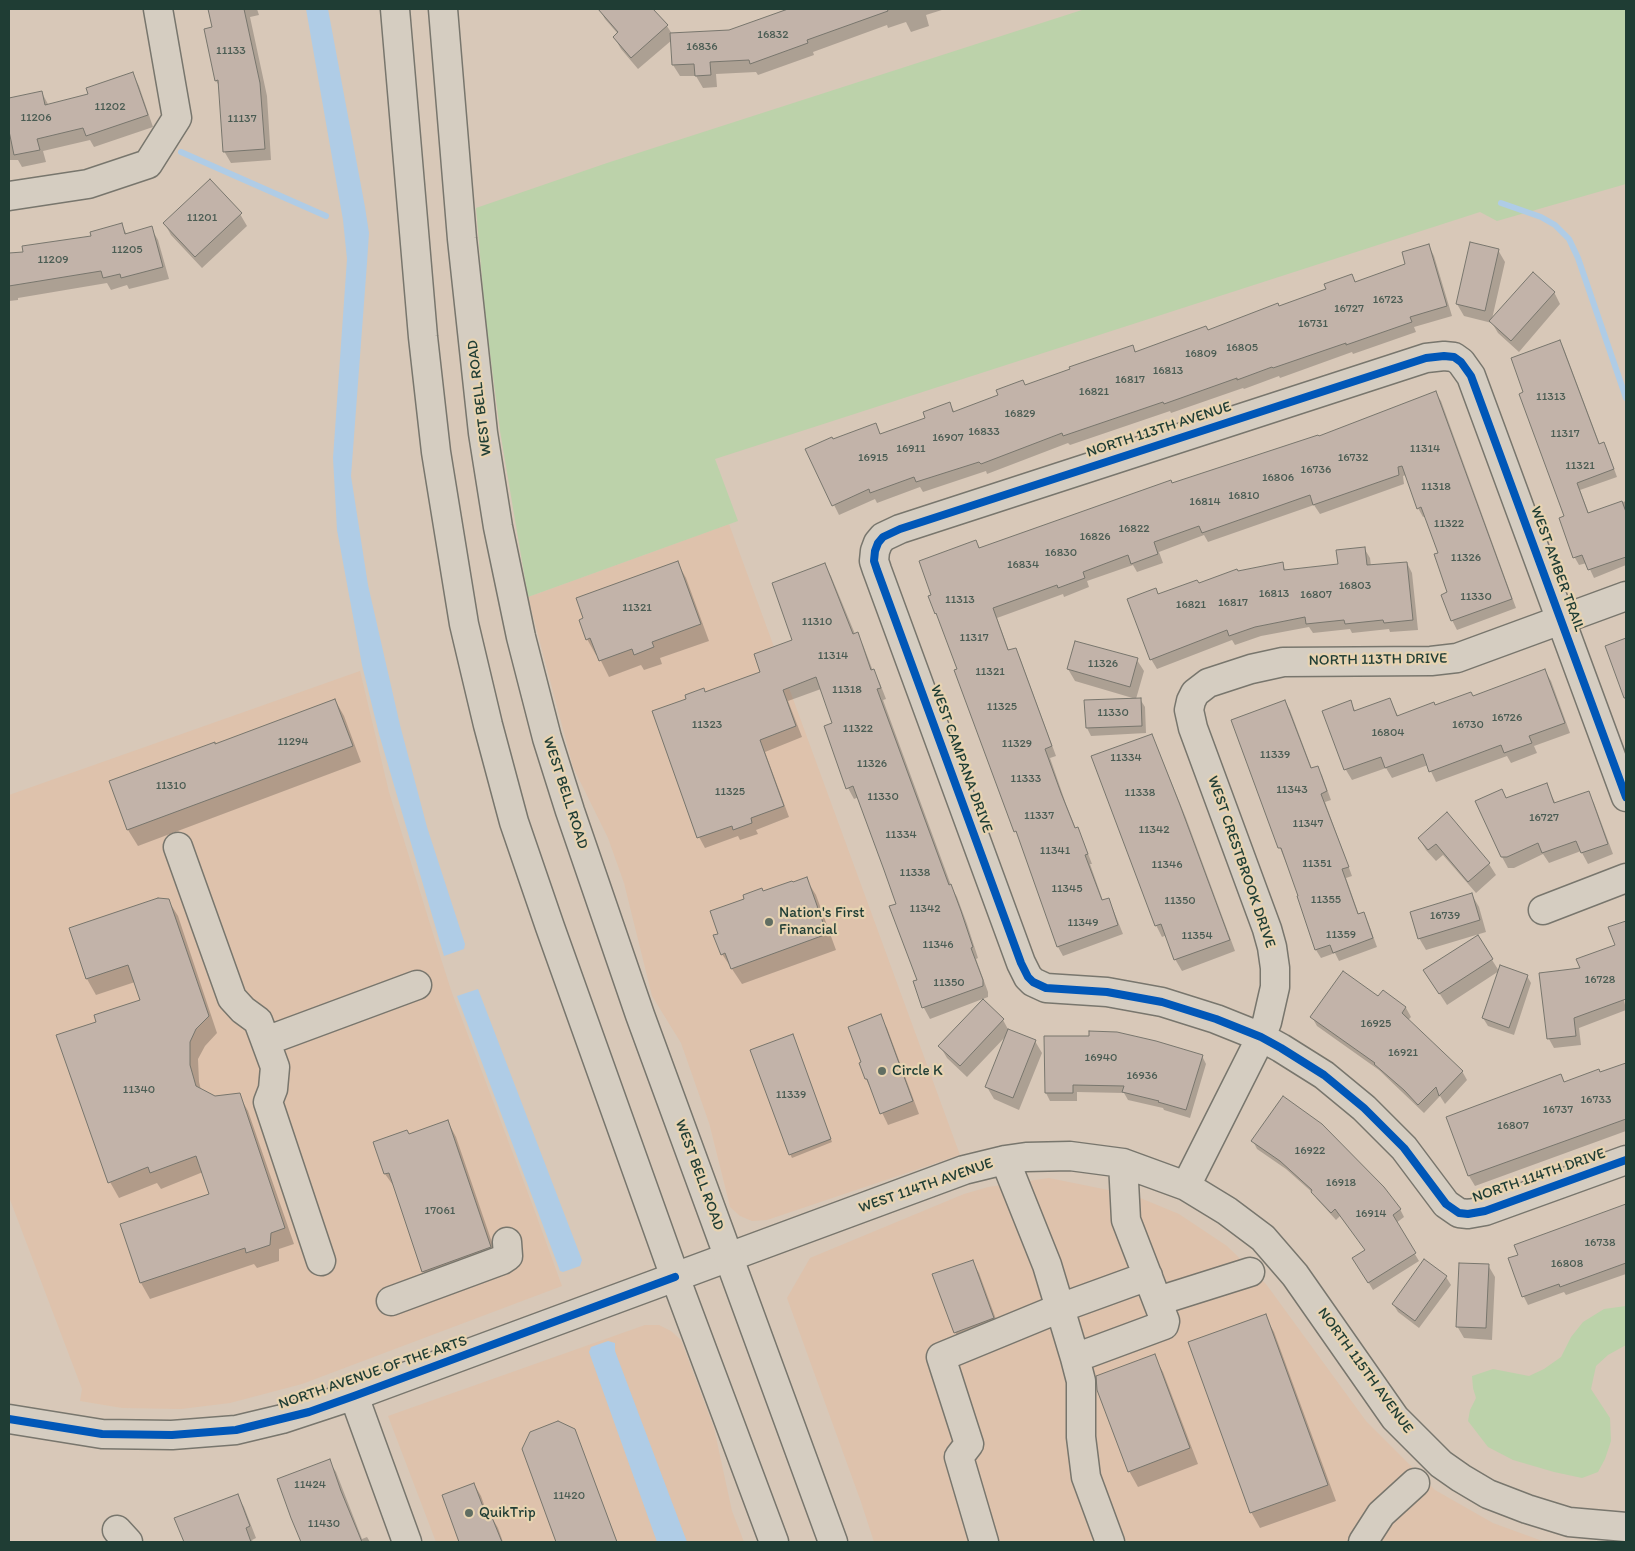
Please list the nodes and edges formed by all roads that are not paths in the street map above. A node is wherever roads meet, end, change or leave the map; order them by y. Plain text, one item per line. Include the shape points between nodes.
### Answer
1 (158, 9) edge
2 (395, 9) edge
3 (443, 9) edge
4 (9, 196) edge
5 (1454, 357) joint
6 (878, 543) joint
7 (1626, 596) edge
8 (1561, 620) junction
9 (1191, 701) joint
10 (1626, 797) edge
11 (178, 847) dead end
12 (1626, 878) edge
13 (1543, 910) dead end
14 (417, 985) dead end
15 (1261, 1038) junction
16 (266, 1041) junction
17 (1005, 1160) junction
18 (1626, 1160) edge
19 (1123, 1163) junction
20 (1186, 1186) junction
21 (507, 1242) dead end
22 (729, 1258) junction
23 (322, 1260) dead end
24 (1250, 1272) dead end
25 (1148, 1276) junction
26 (675, 1277) junction
27 (391, 1301) dead end
28 (1158, 1302) junction
29 (1060, 1308) junction
30 (1078, 1370) junction
31 (354, 1396) junction
32 (9, 1419) edge
33 (1415, 1483) dead end
34 (1626, 1527) edge
35 (407, 1542) edge
36 (774, 1542) edge
37 (833, 1542) edge
38 (984, 1542) edge
39 (1110, 1542) edge
40 (1363, 1542) edge

1 - 4 street via 177,118 148,164 88,184
2 - 26 street via 435,443 464,624 514,822
3 - 22 street, WEST BELL ROAD via 461,230 483,433 521,637 562,788
5 - 6 street, NORTH 113TH AVENUE via 1435,356 1398,367 900,528
5 - 8 street, WEST AMBER TRAIL via 1471,376
6 - 15 street, WEST CAMPANA DRIVE via 874,561 877,570 1028,977 1046,988 1107,992 1162,1002 1216,1018
7 - 8 street, NORTH 113TH DRIVE
8 - 9 street, NORTH 113TH DRIVE via 1457,658 1297,661 1266,665 1208,683 1195,693
8 - 10 street, WEST AMBER TRAIL
9 - 15 street, WEST CRESTBROOK DRIVE via 1192,728 1272,947 1275,987
11 - 16 street via 232,998 258,1021
12 - 13 street
14 - 16 street
15 - 18 street, NORTH 114TH DRIVE via 1309,1065 1364,1108 1404,1148 1446,1204 1459,1213 1485,1211
15 - 20 street, WEST CRESTBROOK DRIVE
16 - 23 street via 275,1067 268,1102
17 - 19 street, WEST 114TH AVENUE via 1063,1156
17 - 22 street, WEST 114TH AVENUE via 964,1170
17 - 29 street via 1047,1265
19 - 20 street, WEST 114TH AVENUE
19 - 25 street via 1126,1220
20 - 34 street, NORTH 115TH AVENUE via 1227,1210 1263,1238 1295,1275 1395,1418 1441,1464 1488,1494 1527,1509 1569,1522
21 - 27 street via 508,1256 502,1260
22 - 26 street, NORTH AVENUE OF THE ARTS
22 - 37 street, WEST BELL ROAD
24 - 28 street
25 - 28 street
25 - 29 street
26 - 31 street, NORTH AVENUE OF THE ARTS
26 - 36 street
28 - 30 street via 1164,1325
29 - 30 street
29 - 38 street via 941,1356 969,1444 959,1457
30 - 39 street via 1086,1477
31 - 32 street, NORTH AVENUE OF THE ARTS via 282,1419 206,1433 102,1434
31 - 35 street
33 - 40 street via 1381,1514

